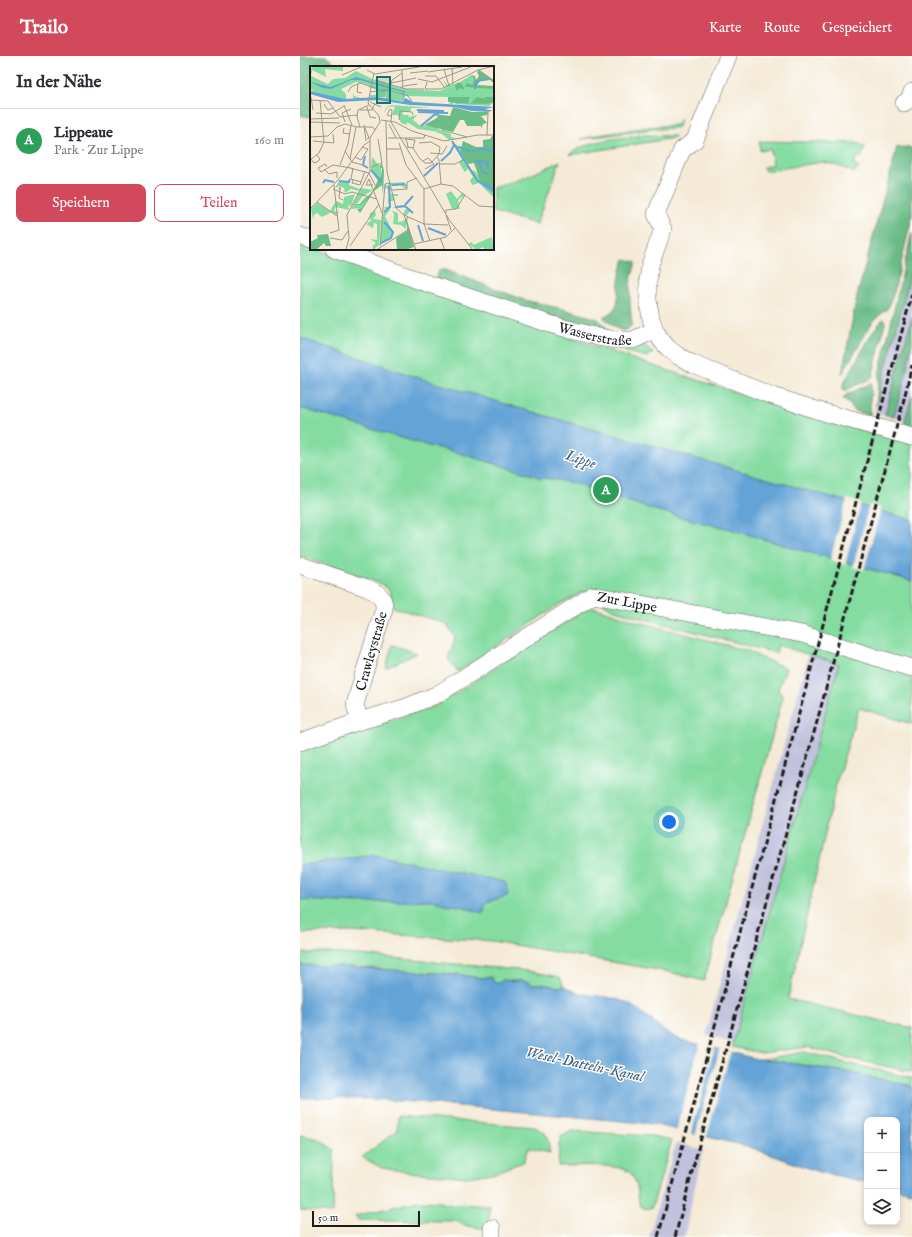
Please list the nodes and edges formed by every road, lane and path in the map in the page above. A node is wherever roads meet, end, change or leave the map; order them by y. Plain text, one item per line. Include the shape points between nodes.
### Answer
1 (728, 56) edge
2 (300, 236) edge
3 (310, 240) edge
4 (337, 250) edge
5 (655, 330) junction
6 (912, 437) edge
7 (300, 565) edge
8 (912, 668) edge
9 (360, 721) junction
10 (300, 742) edge

1 - 5 street via 695,140 682,150 656,214 663,229 650,265 648,282 648,300
2 - 3 street
4 - 5 street, Wasserstraße via 430,285 598,337 633,340
5 - 6 street via 661,340 678,356 724,377 778,398
7 - 9 street, Crawleystraße via 367,588 382,598 385,604 355,705
8 - 9 street, Zur Lippe via 802,634 593,595 438,694 404,708
9 - 10 street, Zur Lippe

